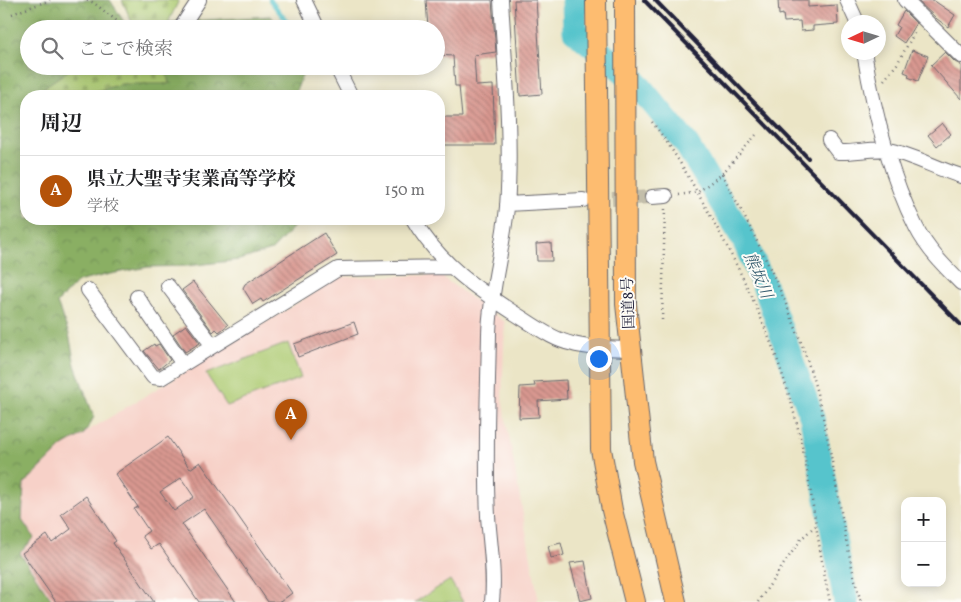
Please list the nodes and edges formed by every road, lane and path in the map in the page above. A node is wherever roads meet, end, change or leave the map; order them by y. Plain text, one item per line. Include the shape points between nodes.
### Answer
1 (50, 0) edge
2 (86, 0) edge
3 (199, 0) edge
4 (304, 0) edge
5 (500, 0) edge
6 (596, 0) edge
7 (626, 0) edge
8 (848, 0) edge
9 (905, 0) edge
10 (94, 1) edge
11 (12, 14) dead end
12 (854, 15) edge
13 (921, 17) junction
14 (116, 20) edge
15 (186, 20) edge
16 (314, 20) edge
17 (961, 56) edge
18 (865, 60) edge
19 (340, 75) edge
20 (348, 90) edge
21 (871, 94) junction
22 (652, 122) dead end
23 (756, 135) dead end
24 (829, 140) dead end
25 (886, 150) junction
26 (722, 174) junction
27 (961, 176) edge
28 (698, 192) junction
29 (582, 200) tunnel mouth
30 (507, 204) junction
31 (417, 225) edge
32 (451, 267) junction
33 (961, 283) edge
34 (168, 286) dead end
35 (88, 290) dead end
36 (137, 297) dead end
37 (491, 299) junction
38 (662, 320) dead end
39 (212, 346) junction
40 (599, 348) junction
41 (630, 348) junction
42 (183, 364) junction
43 (815, 526) junction
44 (492, 602) edge
45 (635, 602) edge
46 (676, 602) edge
47 (758, 602) edge
48 (830, 602) edge
49 (861, 602) edge

1 - 11 path
2 - 10 path
3 - 15 street
4 - 16 street
5 - 30 street via 508,101
6 - 40 highway, 国道8号
7 - 41 highway, 国道8号 via 626,304
8 - 12 street
9 - 13 street
10 - 14 path
13 - 17 street
13 - 21 path via 910,44
18 - 21 street
19 - 20 street
21 - 25 street
22 - 28 path
23 - 26 path
24 - 25 street via 838,152
25 - 27 street
25 - 33 street via 916,228 936,258
26 - 28 path
26 - 49 path via 780,289 807,360 835,471
28 - 38 path via 659,197
28 - 43 path via 754,298 780,366 794,414
29 - 30 street
30 - 37 street
31 - 32 street via 442,260
32 - 37 street
32 - 39 street via 338,269
34 - 39 street
35 - 42 street via 153,377 161,378
36 - 42 street
37 - 40 street via 546,333 572,344
37 - 44 street via 488,515 494,572
39 - 42 street
40 - 41 street
40 - 45 highway, 国道8号 via 601,449
41 - 46 highway, 国道8号 via 643,461
43 - 47 path via 801,539
43 - 48 path

